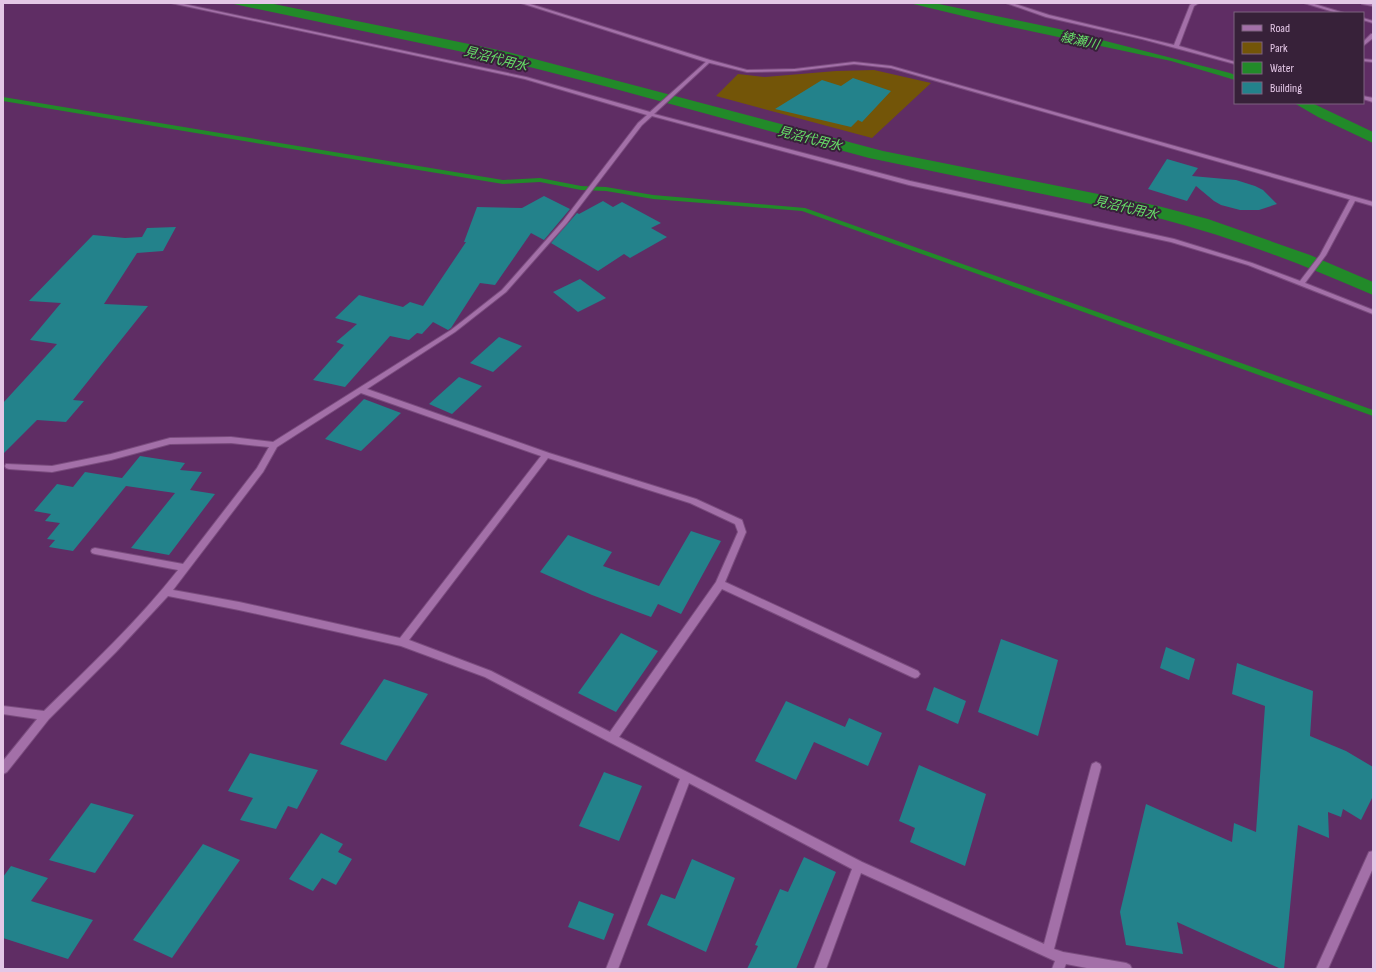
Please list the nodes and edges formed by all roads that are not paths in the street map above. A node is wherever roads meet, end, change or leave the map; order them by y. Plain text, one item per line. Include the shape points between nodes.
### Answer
1 (173, 3) edge
2 (523, 3) edge
3 (1008, 3) edge
4 (1197, 3) edge
5 (1306, 3) edge
6 (1364, 3) edge
7 (1373, 5) edge
8 (1338, 12) edge
9 (1373, 35) edge
10 (1364, 44) edge
11 (1176, 47) junction
12 (708, 61) junction
13 (1234, 63) edge
14 (650, 114) junction
15 (1353, 199) junction
16 (1373, 204) edge
17 (1302, 283) junction
18 (1373, 312) edge
19 (361, 390) junction
20 (274, 445) junction
21 (546, 455) junction
22 (9, 466) dead end
23 (95, 550) dead end
24 (185, 568) junction
25 (720, 584) junction
26 (166, 592) junction
27 (402, 642) junction
28 (915, 674) dead end
29 (3, 710) edge
30 (46, 716) junction
31 (612, 738) junction
32 (1096, 767) dead end
33 (3, 769) edge
34 (686, 777) junction
35 (1373, 856) edge
36 (858, 866) junction
37 (1048, 951) junction
38 (1060, 963) edge
39 (612, 969) edge
40 (820, 969) edge
41 (1126, 969) edge
42 (1322, 969) edge

1 - 14 street via 496,71
2 - 12 street
3 - 11 street via 1048,16
4 - 11 street via 1192,6
5 - 8 street
6 - 7 street
9 - 10 street
11 - 13 street
12 - 14 street
12 - 15 street via 747,71 795,70 854,63 891,67
14 - 17 street via 909,183 1172,240 1213,251
14 - 19 street via 565,222 504,291 453,332
15 - 16 street
15 - 17 street via 1321,258
17 - 18 street
19 - 20 street
19 - 21 street
20 - 22 street via 232,440 170,441 52,469
20 - 24 street via 260,470
21 - 25 street via 693,501 740,522 742,532
21 - 27 street
23 - 24 street
24 - 26 street
25 - 28 street
25 - 31 street
26 - 27 street
26 - 30 street via 113,650
27 - 31 street via 488,674
29 - 30 street
30 - 33 street
31 - 34 street
32 - 37 street
34 - 36 street
34 - 39 street
35 - 42 street
36 - 37 street
36 - 40 street
37 - 38 street
38 - 41 street

